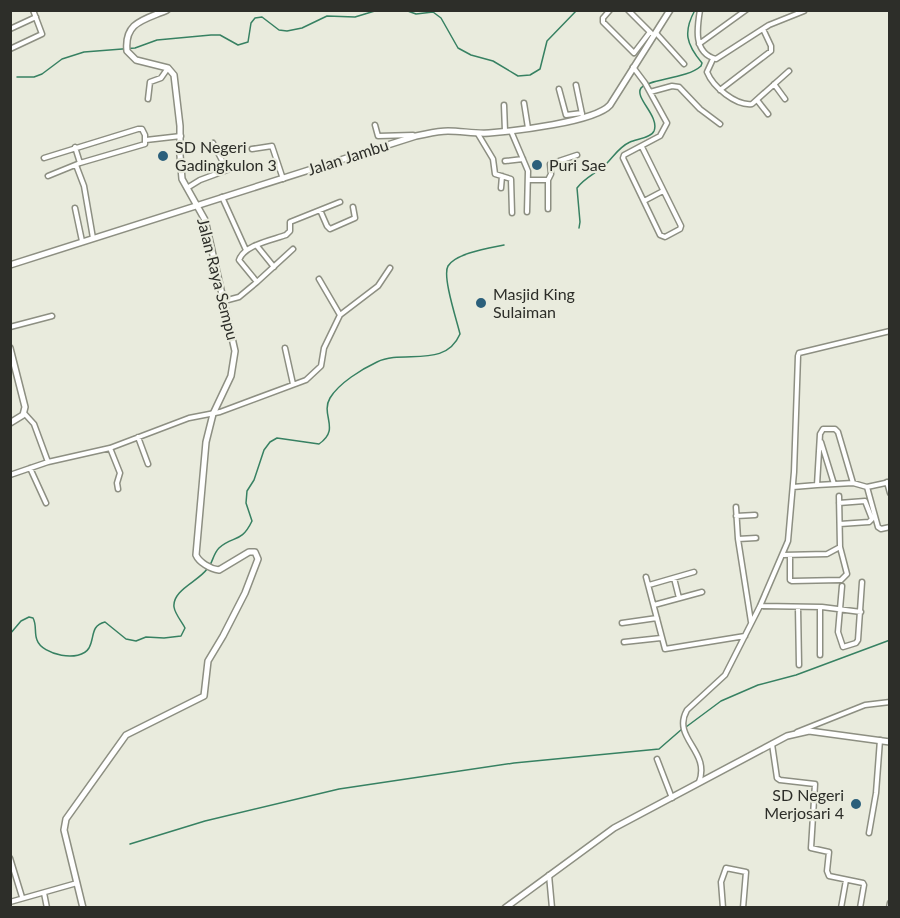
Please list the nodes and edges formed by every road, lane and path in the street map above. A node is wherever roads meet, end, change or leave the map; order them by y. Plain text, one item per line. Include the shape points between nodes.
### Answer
1 (33, 10) edge
2 (610, 10) edge
3 (628, 10) edge
4 (670, 10) edge
5 (700, 10) edge
6 (746, 10) edge
7 (166, 11) edge
8 (804, 11) edge
9 (36, 17) junction
10 (10, 29) edge
11 (763, 29) junction
12 (653, 34) junction
13 (699, 44) junction
14 (10, 49) edge
15 (713, 58) junction
16 (684, 64) dead end
17 (633, 67) junction
18 (168, 68) junction
19 (789, 71) dead end
20 (774, 84) junction
21 (576, 85) dead end
22 (559, 89) dead end
23 (649, 90) junction
24 (720, 90) junction
25 (148, 99) dead end
26 (785, 99) dead end
27 (757, 100) junction
28 (524, 103) dead end
29 (504, 105) dead end
30 (768, 114) dead end
31 (583, 115) junction
32 (720, 124) dead end
33 (375, 125) dead end
34 (528, 128) junction
35 (508, 131) junction
36 (478, 133) junction
37 (181, 136) junction
38 (384, 136) junction
39 (416, 136) junction
40 (146, 140) junction
41 (213, 143) dead end
42 (75, 147) junction
43 (642, 147) junction
44 (377, 148) junction
45 (252, 149) dead end
46 (577, 155) dead end
47 (44, 158) dead end
48 (523, 159) junction
49 (505, 161) dead end
50 (78, 164) junction
51 (48, 176) dead end
52 (502, 176) junction
53 (283, 178) junction
54 (528, 180) junction
55 (548, 180) junction
56 (186, 188) junction
57 (501, 188) dead end
58 (663, 191) junction
59 (222, 197) junction
60 (644, 201) junction
61 (340, 202) dead end
62 (197, 205) junction
63 (352, 207) dead end
64 (75, 208) dead end
65 (549, 209) dead end
66 (320, 210) junction
67 (526, 212) dead end
68 (512, 213) dead end
69 (93, 238) junction
70 (82, 241) junction
71 (257, 246) junction
72 (293, 249) dead end
73 (246, 250) junction
74 (10, 265) edge
75 (274, 267) junction
76 (390, 267) dead end
77 (319, 279) dead end
78 (257, 282) junction
79 (224, 301) junction
80 (340, 315) junction
81 (52, 316) dead end
82 (10, 327) edge
83 (890, 331) edge
84 (10, 348) edge
85 (285, 348) dead end
86 (293, 384) junction
87 (24, 413) junction
88 (213, 414) junction
89 (10, 423) edge
90 (138, 437) junction
91 (820, 439) junction
92 (110, 448) junction
93 (48, 462) junction
94 (148, 464) dead end
95 (30, 468) junction
96 (10, 475) edge
97 (888, 482) edge
98 (853, 483) junction
99 (834, 484) junction
100 (817, 485) junction
101 (793, 487) junction
102 (867, 487) junction
103 (118, 489) dead end
104 (890, 493) edge
105 (838, 496) dead end
106 (839, 502) junction
107 (45, 503) dead end
108 (736, 507) dead end
109 (755, 515) dead end
110 (736, 516) junction
111 (840, 524) junction
112 (890, 527) edge
113 (756, 538) dead end
114 (738, 539) junction
115 (840, 547) junction
116 (783, 555) junction
117 (790, 555) junction
118 (694, 572) dead end
119 (646, 577) dead end
120 (674, 578) junction
121 (862, 582) dead end
122 (649, 585) junction
123 (842, 586) dead end
124 (702, 592) dead end
125 (679, 598) junction
126 (654, 605) junction
127 (760, 606) junction
128 (798, 607) junction
129 (820, 607) junction
130 (840, 609) junction
131 (861, 612) junction
132 (657, 618) junction
133 (621, 622) dead end
134 (751, 623) junction
135 (746, 636) junction
136 (661, 638) junction
137 (624, 642) dead end
138 (820, 654) dead end
139 (799, 665) dead end
140 (890, 702) edge
141 (793, 734) junction
142 (880, 740) junction
143 (890, 742) edge
144 (772, 744) junction
145 (657, 759) dead end
146 (699, 782) junction
147 (672, 799) junction
148 (869, 833) dead end
149 (10, 858) edge
150 (549, 874) junction
151 (846, 880) junction
152 (77, 883) junction
153 (44, 893) junction
154 (22, 897) junction
155 (10, 902) edge
156 (47, 908) edge
157 (83, 908) edge
158 (505, 908) edge
159 (552, 908) edge
160 (723, 908) edge
161 (742, 908) edge
162 (841, 908) edge
163 (860, 908) edge

1 - 9 street
2 - 12 street via 603,22 634,53
3 - 12 street
4 - 12 street, Jalan Jambu
5 - 13 street
6 - 13 street
7 - 18 street via 137,23 129,32 127,49 136,60
8 - 11 street
9 - 10 street
9 - 14 street via 42,34
11 - 15 street
11 - 24 street via 771,51
12 - 16 street
12 - 17 street, Jalan Jambu
13 - 15 street
15 - 24 street via 707,72
17 - 23 street
17 - 31 street, Jalan Jambu via 607,108
18 - 25 street via 161,78 150,82
18 - 37 street, Jalan Raya Sempu via 174,75
19 - 20 street
20 - 26 street
20 - 27 street
21 - 31 street
22 - 31 street via 566,115
23 - 32 street via 679,87
23 - 43 street via 667,123 660,136
24 - 27 street via 742,104
27 - 30 street
28 - 34 street
29 - 35 street
31 - 34 street, Jalan Jambu
33 - 38 street via 378,136
34 - 35 street, Jalan Jambu
35 - 36 street, Jalan Jambu
35 - 48 street
36 - 39 street, Jalan Jambu via 447,131
36 - 52 street via 493,159 495,174
37 - 40 street
37 - 56 street, Jalan Raya Sempu
38 - 39 street
38 - 44 street
39 - 44 street, Jalan Jambu
40 - 42 street via 141,129
40 - 50 street via 143,145
41 - 56 street via 227,170
42 - 47 street
42 - 50 street
43 - 58 street
43 - 60 street via 623,158
44 - 53 street, Jalan Jambu
45 - 53 street via 272,146
46 - 55 street via 550,164
48 - 49 street
48 - 54 street
50 - 51 street
50 - 69 street
52 - 57 street
52 - 68 street via 512,179
53 - 59 street, Jalan Jambu
54 - 55 street
54 - 67 street
55 - 65 street
56 - 62 street, Jalan Raya Sempu
58 - 60 street
58 - 60 street via 681,228 665,237 660,235
59 - 62 street, Jalan Jambu
59 - 73 street
61 - 66 street
62 - 69 street, Jalan Jambu
62 - 79 street, Jalan Raya Sempu via 205,220
63 - 66 street via 355,218 330,229
64 - 70 street
66 - 71 street via 290,222 286,235
69 - 70 street, Jalan Jambu
70 - 74 street, Jalan Jambu
71 - 73 street
71 - 75 street
72 - 75 street
73 - 78 street via 239,260
75 - 78 street
76 - 80 street via 378,286
77 - 80 street
78 - 79 street via 238,297
79 - 88 street, Jalan Raya Sempu via 235,355 231,376
80 - 86 street via 328,337 321,366 306,380
81 - 82 street
83 - 101 street via 799,353
84 - 87 street
85 - 86 street
86 - 88 street
87 - 89 street
87 - 93 street via 34,424
88 - 90 street via 189,418
88 - 152 street, Jalan Raya Sempu via 205,450 197,559 214,570 255,552 257,565 208,661 204,696 126,735 66,819 64,830
90 - 92 street
90 - 94 street
91 - 98 street via 823,429 837,430
91 - 99 street
91 - 100 street
92 - 93 street
92 - 103 street via 120,473
93 - 95 street
95 - 96 street
95 - 107 street
97 - 102 street
97 - 104 street
98 - 99 street
98 - 102 street
99 - 100 street
100 - 101 street
101 - 116 street via 789,535
102 - 112 street via 878,527
105 - 106 street
106 - 111 street
106 - 111 street via 865,501 872,519
108 - 110 street
109 - 110 street
110 - 114 street
111 - 115 street
113 - 114 street
114 - 134 street
115 - 117 street via 829,553
115 - 117 street via 847,574 841,580 792,581
116 - 117 street
116 - 127 street
118 - 120 street
119 - 122 street
120 - 122 street
120 - 125 street
121 - 131 street
122 - 126 street
123 - 130 street
124 - 125 street
125 - 126 street
126 - 132 street
127 - 128 street
127 - 134 street
128 - 129 street
128 - 139 street
129 - 130 street
129 - 138 street
130 - 131 street
130 - 131 street via 838,632 843,647 858,640
132 - 133 street
132 - 136 street
134 - 135 street
135 - 136 street via 667,649
135 - 146 street via 725,675 687,710 682,725 701,761
136 - 137 street
140 - 141 street via 855,708
141 - 142 street via 825,732
141 - 144 street
142 - 143 street
142 - 148 street
144 - 146 street
144 - 151 street via 777,778 815,784 811,848 829,852 827,874
145 - 147 street
146 - 147 street
147 - 150 street via 614,828
149 - 154 street
150 - 158 street
150 - 159 street
151 - 162 street
151 - 163 street via 864,884
152 - 153 street
152 - 157 street
153 - 154 street
153 - 156 street
154 - 155 street
160 - 161 street via 721,882 726,868 746,872

